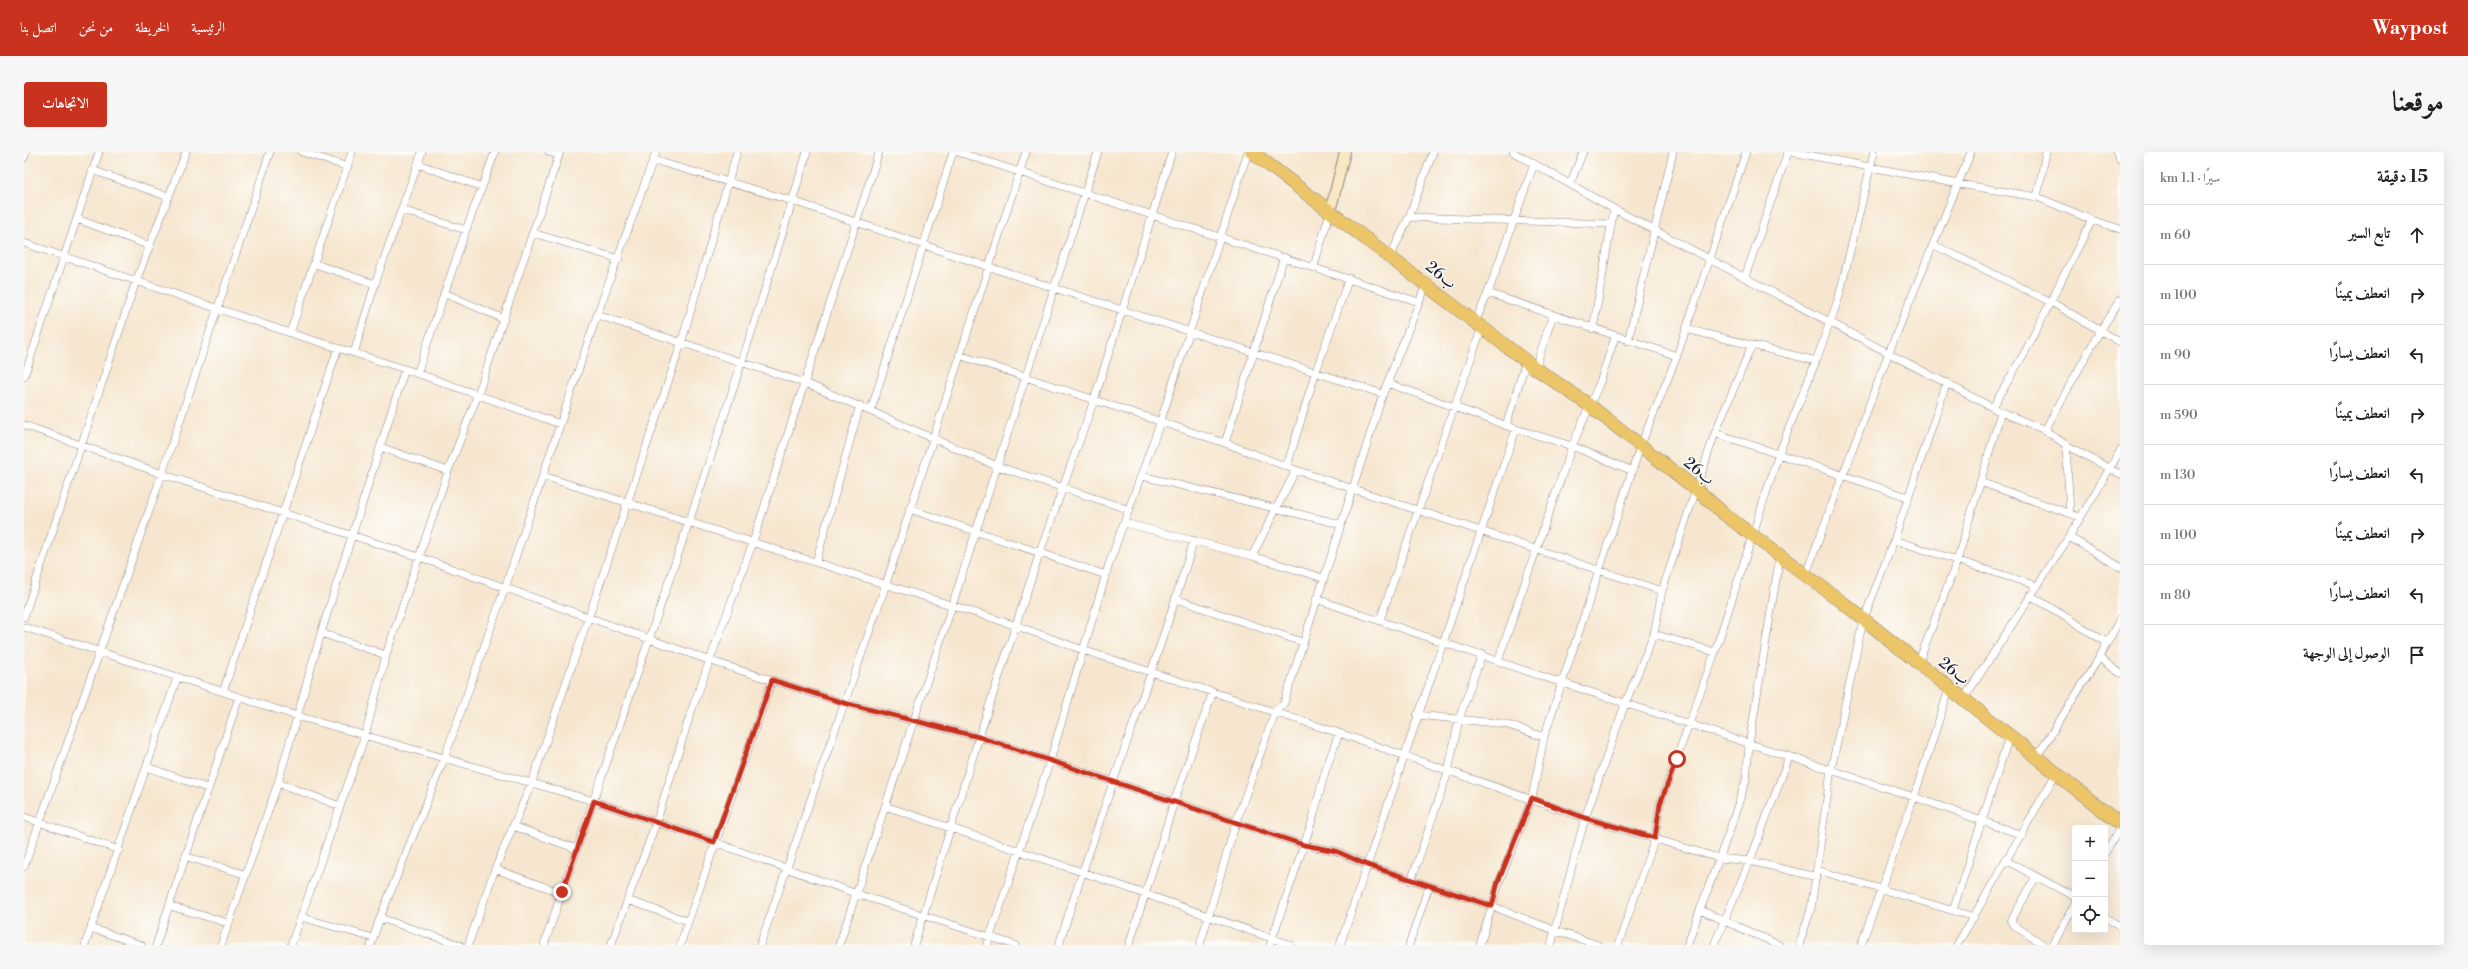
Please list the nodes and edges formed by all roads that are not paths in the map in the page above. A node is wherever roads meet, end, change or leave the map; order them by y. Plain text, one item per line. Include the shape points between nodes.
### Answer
1 (26, 152) edge
2 (99, 152) edge
3 (186, 152) edge
4 (270, 152) edge
5 (302, 152) edge
6 (352, 152) edge
7 (422, 152) edge
8 (495, 152) edge
9 (549, 152) edge
10 (656, 152) edge
11 (737, 152) edge
12 (807, 152) edge
13 (879, 152) edge
14 (953, 152) edge
15 (958, 152) edge
16 (1026, 152) edge
17 (1098, 152) edge
18 (1172, 152) edge
19 (1248, 152) edge
20 (1252, 152) edge
21 (1345, 152) edge
22 (1433, 152) edge
23 (1513, 152) edge
24 (1582, 152) edge
25 (1673, 152) edge
26 (1746, 152) edge
27 (1788, 152) edge
28 (1792, 152) edge
29 (1874, 152) edge
30 (1971, 152) edge
31 (2046, 152) edge
32 (2116, 152) edge
33 (559, 154) edge
34 (1799, 154) edge
35 (24, 158) edge
36 (2120, 159) edge
37 (653, 160) junction
38 (418, 164) junction
39 (1534, 164) junction
40 (1872, 166) junction
41 (348, 167) junction
42 (92, 170) junction
43 (1019, 172) junction
44 (728, 182) junction
45 (1570, 184) junction
46 (1959, 184) junction
47 (482, 187) junction
48 (1084, 194) junction
49 (2038, 196) junction
50 (169, 197) junction
51 (793, 201) junction
52 (1614, 209) junction
53 (402, 210) junction
54 (1330, 212) junction
55 (1151, 215) junction
56 (1409, 218) junction
57 (77, 219) junction
58 (2092, 220) junction
59 (1515, 221) junction
60 (858, 223) junction
61 (1610, 224) junction
62 (1654, 228) junction
63 (2120, 229) edge
64 (466, 230) junction
65 (532, 233) junction
66 (1221, 238) junction
67 (24, 243) edge
68 (924, 245) junction
69 (1934, 245) junction
70 (150, 246) junction
71 (62, 257) junction
72 (1284, 257) junction
73 (1390, 257) junction
74 (1710, 259) junction
75 (619, 260) junction
76 (315, 264) junction
77 (1314, 266) junction
78 (989, 267) junction
79 (1745, 277) junction
80 (1349, 278) junction
81 (136, 281) junction
82 (375, 284) junction
83 (1426, 285) junction
84 (1054, 288) junction
85 (444, 293) junction
86 (1488, 293) junction
87 (2120, 300) edge
88 (1419, 302) junction
89 (2051, 302) junction
90 (217, 309) junction
91 (1121, 309) junction
92 (597, 315) junction
93 (1553, 315) junction
94 (504, 319) junction
95 (1831, 321) junction
96 (1478, 325) junction
97 (1593, 329) junction
98 (1686, 329) junction
99 (2100, 331) junction
100 (1189, 332) junction
101 (290, 333) junction
102 (1615, 337) junction
103 (1628, 341) junction
104 (2120, 342) edge
105 (681, 344) junction
106 (1752, 345) junction
107 (338, 348) junction
108 (1253, 352) junction
109 (1889, 352) junction
110 (354, 353) junction
111 (959, 355) junction
112 (1678, 356) junction
113 (1816, 361) junction
114 (743, 364) junction
115 (1531, 365) junction
116 (405, 369) junction
117 (1316, 371) junction
118 (417, 374) junction
119 (1026, 376) junction
120 (24, 377) edge
121 (1947, 382) junction
122 (1387, 383) junction
123 (805, 384) junction
124 (1383, 394) junction
125 (478, 397) junction
126 (1094, 400) junction
127 (860, 405) junction
128 (1589, 405) junction
129 (1454, 406) junction
130 (1993, 407) junction
131 (871, 410) junction
132 (2001, 412) junction
133 (1160, 423) junction
134 (560, 424) junction
135 (24, 425) edge
136 (1506, 426) junction
137 (1516, 430) junction
138 (2045, 430) junction
139 (1715, 433) junction
140 (932, 438) junction
141 (1225, 443) junction
142 (2066, 445) junction
143 (1572, 446) junction
144 (82, 447) junction
145 (380, 447) junction
146 (1640, 447) junction
147 (2120, 451) edge
148 (1779, 453) junction
149 (998, 466) junction
150 (1287, 466) junction
151 (1296, 470) junction
152 (2109, 470) junction
153 (448, 471) junction
154 (1633, 471) junction
155 (162, 474) junction
156 (2120, 474) edge
157 (1842, 475) junction
158 (543, 476) junction
159 (1142, 476) junction
160 (1980, 482) junction
161 (1354, 488) junction
162 (1063, 489) junction
163 (1697, 490) junction
164 (1908, 497) junction
165 (627, 503) junction
166 (909, 509) junction
167 (1276, 509) junction
168 (1130, 510) junction
169 (1418, 510) junction
170 (283, 512) junction
171 (2070, 513) junction
172 (2080, 517) junction
173 (1125, 523) junction
174 (690, 524) junction
175 (1340, 524) junction
176 (977, 530) junction
177 (1480, 531) junction
178 (1752, 534) junction
179 (352, 535) junction
180 (2069, 537) junction
181 (1194, 540) junction
182 (1894, 540) junction
183 (753, 542) junction
184 (1536, 548) junction
185 (1040, 552) junction
186 (1780, 555) junction
187 (1252, 556) junction
188 (419, 557) junction
189 (1957, 561) junction
190 (816, 562) junction
191 (2120, 567) edge
192 (1600, 571) junction
193 (1806, 574) junction
194 (1106, 575) junction
195 (1323, 578) junction
196 (886, 584) junction
197 (2037, 586) junction
198 (505, 588) junction
199 (1662, 591) junction
200 (2030, 596) junction
201 (1176, 599) junction
202 (1316, 599) junction
203 (952, 606) junction
204 (24, 617) edge
205 (588, 619) junction
206 (2120, 619) edge
207 (1380, 620) junction
208 (1863, 621) junction
209 (1017, 626) junction
210 (24, 628) edge
211 (321, 633) junction
212 (1654, 634) junction
213 (650, 640) junction
214 (1442, 641) junction
215 (1302, 642) junction
216 (2106, 642) junction
217 (1083, 650) junction
218 (100, 651) junction
219 (1715, 652) junction
220 (1482, 654) junction
221 (386, 655) junction
222 (2099, 658) junction
223 (711, 661) junction
224 (1498, 661) junction
225 (1918, 664) junction
226 (1153, 672) junction
227 (2120, 673) edge
228 (177, 678) junction
229 (772, 680) junction
230 (1562, 683) junction
231 (1949, 689) junction
232 (223, 692) junction
233 (1213, 692) junction
234 (239, 697) junction
235 (1964, 700) junction
236 (844, 703) junction
237 (1625, 704) junction
238 (1275, 712) junction
239 (1417, 715) junction
240 (297, 716) junction
241 (1459, 719) junction
242 (913, 721) junction
243 (1689, 723) junction
244 (1339, 733) junction
245 (365, 736) junction
246 (979, 737) junction
247 (1544, 737) junction
248 (2009, 737) junction
249 (1749, 744) junction
250 (1403, 756) junction
251 (1789, 758) junction
252 (2036, 758) junction
253 (444, 759) junction
254 (1050, 761) junction
255 (147, 767) junction
256 (1831, 770) junction
257 (1448, 772) junction
258 (2056, 774) junction
259 (532, 782) junction
260 (1112, 782) junction
261 (278, 783) junction
262 (207, 788) junction
263 (1914, 797) junction
264 (1532, 798) junction
265 (594, 801) junction
266 (1174, 802) junction
267 (340, 806) junction
268 (885, 806) junction
269 (24, 817) edge
270 (1585, 818) junction
271 (1981, 821) junction
272 (1236, 822) junction
273 (39, 823) junction
274 (656, 823) junction
275 (2120, 824) edge
276 (513, 826) junction
277 (950, 828) junction
278 (2120, 828) edge
279 (2022, 835) junction
280 (1655, 838) junction
281 (714, 842) junction
282 (1304, 845) junction
283 (577, 848) junction
284 (2108, 848) edge
285 (119, 850) junction
286 (1020, 851) junction
287 (187, 857) junction
288 (1719, 858) junction
289 (2007, 861) junction
290 (1750, 862) junction
291 (1367, 865) junction
292 (24, 867) edge
293 (495, 868) junction
294 (786, 869) junction
295 (1082, 872) junction
296 (1817, 873) junction
297 (244, 874) junction
298 (2036, 877) junction
299 (1411, 880) junction
300 (1429, 886) junction
301 (1882, 889) junction
302 (562, 892) junction
303 (857, 894) junction
304 (1144, 895) junction
305 (2072, 895) edge
306 (627, 900) junction
307 (170, 906) junction
308 (1492, 906) junction
309 (2072, 909) edge
310 (1700, 910) junction
311 (1953, 910) junction
312 (923, 915) junction
313 (301, 916) junction
314 (1209, 917) junction
315 (1974, 917) junction
316 (380, 918) junction
317 (2108, 919) edge
318 (1725, 920) junction
319 (688, 921) junction
320 (228, 923) junction
321 (2120, 927) edge
322 (91, 928) junction
323 (1556, 931) junction
324 (991, 936) junction
325 (372, 942) edge
326 (1271, 942) edge
327 (85, 945) edge
328 (142, 945) edge
329 (156, 945) edge
330 (220, 945) edge
331 (291, 945) edge
332 (460, 945) edge
333 (468, 945) edge
334 (544, 945) edge
335 (611, 945) edge
336 (680, 945) edge
337 (760, 945) edge
338 (838, 945) edge
339 (914, 945) edge
340 (987, 945) edge
341 (1015, 945) edge
342 (1059, 945) edge
343 (1129, 945) edge
344 (1200, 945) edge
345 (1291, 945) edge
346 (1340, 945) edge
347 (1409, 945) edge
348 (1480, 945) edge
349 (1551, 945) edge
350 (1598, 945) edge
351 (1618, 945) edge
352 (1687, 945) edge
353 (1714, 945) edge
354 (1779, 945) edge
355 (1799, 945) edge
356 (1861, 945) edge
357 (1957, 945) edge
358 (2044, 945) edge
359 (2053, 945) edge

1 - 35 street
2 - 42 street
3 - 50 street
4 - 90 street
5 - 41 street
6 - 41 street
7 - 38 street
8 - 47 street
9 - 33 street
10 - 37 street
11 - 44 street
12 - 51 street
13 - 60 street
14 - 68 street
15 - 43 street
16 - 43 street
17 - 48 street
18 - 55 street
19 - 66 street
20 - 54 highway, 26ب
21 - 54 street
22 - 56 street
23 - 39 street
24 - 45 street
25 - 62 street
26 - 74 street
27 - 79 street
28 - 34 street
29 - 40 street
30 - 46 street
31 - 49 street
32 - 36 street
33 - 65 street
34 - 40 street
37 - 44 street
37 - 75 street
38 - 47 street
38 - 53 street
39 - 45 street
39 - 59 street
40 - 46 street
40 - 95 street via 1850,260
41 - 76 street
42 - 50 street
42 - 57 street
43 - 48 street
43 - 78 street
44 - 51 street
44 - 105 street
45 - 52 street
46 - 49 street
46 - 69 street
47 - 64 street
48 - 55 street
48 - 84 street
49 - 58 street
50 - 70 street
51 - 60 street
51 - 114 street
52 - 61 street
52 - 62 street
53 - 64 street
53 - 82 street
54 - 73 highway, 26ب
54 - 77 street
55 - 66 street
55 - 91 street
56 - 59 street
56 - 73 street
57 - 70 street
57 - 71 street
58 - 63 street
58 - 89 street
59 - 61 street
59 - 86 street
60 - 68 street
60 - 123 street
61 - 97 street
62 - 74 street
62 - 103 street
64 - 85 street
65 - 75 street
65 - 94 street
66 - 72 street
66 - 100 street
67 - 71 street
68 - 78 street
68 - 131 street
69 - 89 street
69 - 109 street
70 - 81 street
71 - 81 street
71 - 120 street
72 - 77 street
72 - 108 street
73 - 83 highway, 26ب
74 - 79 street
74 - 98 street
75 - 92 street
76 - 82 street
76 - 101 street
77 - 80 street
78 - 84 street
78 - 111 street
79 - 95 street
80 - 88 street
80 - 117 street
81 - 90 street
81 - 144 street
82 - 110 street
83 - 88 street
83 - 96 highway, 26ب
84 - 91 street
84 - 119 street
85 - 94 street
85 - 118 street
86 - 93 street
86 - 96 street
87 - 99 street
88 - 122 street
89 - 99 street
89 - 130 street
90 - 101 street
90 - 155 street
91 - 100 street
91 - 126 street
92 - 105 street
92 - 134 street
93 - 97 street
93 - 115 street
94 - 125 street
95 - 109 street
95 - 113 street
96 - 115 highway, 26ب
96 - 129 street
97 - 102 street
98 - 106 street
98 - 112 street
99 - 104 street
99 - 138 street
100 - 108 street
100 - 133 street
101 - 107 street
102 - 103 street
102 - 128 street via 1600,382
103 - 112 street
105 - 114 street
105 - 165 street
106 - 113 street
106 - 139 street
107 - 110 street
107 - 170 street
108 - 117 street
108 - 141 street
109 - 121 street
109 - 157 street
110 - 116 street
111 - 119 street
111 - 140 street
112 - 146 street
113 - 148 street
114 - 123 street
114 - 174 street
115 - 128 highway, 26ب
115 - 136 street
116 - 118 street
116 - 145 street
117 - 124 street
117 - 150 street
118 - 125 street
119 - 126 street
119 - 149 street
121 - 130 street
121 - 164 street
122 - 124 street
122 - 129 street
123 - 127 street
123 - 183 street
124 - 161 street
125 - 134 street
125 - 153 street
126 - 133 street
126 - 162 street
127 - 131 street
127 - 190 street
128 - 143 street
128 - 146 highway, 26ب
129 - 136 street
129 - 169 street
130 - 132 street
131 - 140 street
132 - 138 street
132 - 160 street
133 - 141 street
133 - 159 street
134 - 158 street
135 - 144 street
136 - 137 street
137 - 143 street
137 - 177 street
138 - 142 street
139 - 148 street
139 - 163 street
140 - 149 street
140 - 166 street
141 - 150 street
142 - 152 street
142 - 171 street
143 - 154 street
143 - 184 street
144 - 155 street
144 - 204 street
145 - 153 street
145 - 179 street
146 - 154 street
146 - 163 highway, 26ب
147 - 152 street
148 - 157 street
148 - 178 street
149 - 162 street
149 - 176 street
150 - 151 street
151 - 161 street
151 - 167 street
152 - 156 street
152 - 172 street
153 - 188 street
154 - 192 street
155 - 170 street
155 - 218 street
157 - 164 street
157 - 193 street
158 - 165 street
158 - 198 street
159 - 167 street
159 - 168 street
160 - 171 street
160 - 189 street
161 - 169 street
161 - 175 street
162 - 168 street
162 - 185 street
163 - 178 highway, 26ب
163 - 199 street
164 - 182 street
165 - 174 street
165 - 205 street
166 - 176 street
166 - 196 street
167 - 175 street
167 - 187 street
168 - 173 street
169 - 177 street
169 - 207 street
170 - 179 street
170 - 232 street
171 - 172 street
172 - 180 street
173 - 181 street
173 - 194 street
174 - 183 street
174 - 213 street
175 - 195 street
176 - 185 street
176 - 203 street
177 - 184 street
177 - 214 street
178 - 186 highway, 26ب
178 - 219 street
179 - 188 street
179 - 211 street
180 - 191 street
180 - 197 street
181 - 187 street
181 - 201 street
182 - 189 street
182 - 208 street
183 - 190 street
183 - 223 street
184 - 192 street
184 - 224 street
185 - 194 street
185 - 209 street
186 - 193 highway, 26ب
186 - 249 street
187 - 195 street
188 - 198 street
188 - 221 street
189 - 197 street
189 - 225 street
190 - 196 street
192 - 199 street
192 - 230 street
193 - 208 highway, 26ب
194 - 217 street
195 - 202 street
196 - 203 street
196 - 236 street
197 - 200 street
198 - 205 street
198 - 253 street
199 - 212 street
200 - 216 street
200 - 235 street
201 - 215 street
201 - 226 street
202 - 207 street
202 - 215 street
203 - 209 street
203 - 242 street
205 - 213 street
205 - 259 street
206 - 216 street
207 - 214 street
208 - 225 highway, 26ب
208 - 256 street
209 - 217 street
209 - 246 street
210 - 218 street
211 - 221 street
211 - 240 street
212 - 219 street
212 - 237 street
213 - 223 street
213 - 265 street
214 - 220 street
214 - 239 street
215 - 238 street via 1284,703
216 - 222 street
217 - 226 street
217 - 254 street
218 - 228 street
218 - 273 street
219 - 243 street
220 - 224 street
220 - 241 street
221 - 245 street
222 - 227 street
222 - 252 street
223 - 229 street
223 - 274 street via 684,734
224 - 230 street
225 - 231 highway, 26ب
226 - 233 street
226 - 260 street
228 - 232 street
228 - 255 street
229 - 236 street
229 - 281 street
230 - 237 street
230 - 247 street
231 - 235 highway, 26ب
231 - 263 street
232 - 234 street
233 - 238 street
233 - 266 street
234 - 240 street
234 - 262 street
235 - 248 highway, 26ب
236 - 242 street
236 - 294 street
237 - 243 street
237 - 270 street
238 - 244 street
238 - 272 street
239 - 241 street
239 - 250 street
240 - 245 street
240 - 261 street
241 - 247 street via 1505,724
241 - 257 street
242 - 246 street
242 - 268 street
243 - 249 street
243 - 280 street via 1660,804
244 - 250 street
244 - 282 street
245 - 253 street
245 - 267 street
246 - 254 street
246 - 277 street
247 - 264 street
248 - 252 highway, 26ب
248 - 271 street
249 - 251 street
249 - 288 street via 1746,780
250 - 257 street
250 - 291 street
251 - 256 street
251 - 290 street
252 - 258 highway, 26ب
253 - 259 street
253 - 316 street
254 - 260 street
254 - 286 street
255 - 262 street
255 - 285 street
256 - 263 street
256 - 296 street
257 - 264 street
257 - 299 street
258 - 275 highway, 26ب
258 - 279 street
259 - 265 street
259 - 276 street
260 - 266 street
260 - 295 street
261 - 267 street
261 - 297 street
262 - 287 street
263 - 271 street
263 - 301 street
264 - 270 street
264 - 308 street via 1498,882
265 - 274 street
265 - 283 street
266 - 272 street
266 - 304 street
267 - 313 street
268 - 277 street
268 - 303 street
269 - 273 street
270 - 280 street
270 - 323 street
271 - 279 street
271 - 311 street
272 - 282 street
272 - 314 street
273 - 285 street
273 - 292 street
274 - 281 street
274 - 306 street
276 - 283 street
276 - 293 street
277 - 286 street
277 - 312 street
278 - 284 street
279 - 289 street
280 - 288 street
280 - 351 street
281 - 294 street
281 - 319 street
282 - 291 street via 1336,851
282 - 326 street
283 - 302 street
285 - 322 street
286 - 295 street
286 - 324 street
287 - 297 street
287 - 307 street
288 - 290 street
288 - 310 street
289 - 298 street
289 - 315 street
290 - 296 street
290 - 318 street
291 - 299 street
291 - 346 street
293 - 302 street
293 - 333 street
294 - 303 street
294 - 337 street
295 - 304 street
295 - 342 street
296 - 301 street
296 - 355 street via 1811,909
297 - 320 street
298 - 305 street
298 - 358 street via 2011,921 2013,925
299 - 300 street
300 - 308 street
300 - 347 street
301 - 311 street
301 - 356 street
302 - 334 street
303 - 312 street
303 - 338 street
304 - 314 street
304 - 343 street
306 - 319 street
306 - 335 street
307 - 320 street
307 - 329 street
308 - 323 street
308 - 348 street
309 - 359 street
310 - 318 street
310 - 352 street
311 - 315 street
312 - 324 street
312 - 339 street
313 - 325 street
313 - 331 street
314 - 326 street
314 - 344 street
315 - 357 street
316 - 325 street
316 - 332 street
317 - 321 street
318 - 353 street
318 - 354 street
319 - 336 street
320 - 330 street
322 - 327 street
322 - 328 street
323 - 349 street
323 - 350 street
324 - 340 street
324 - 341 street
326 - 345 street

